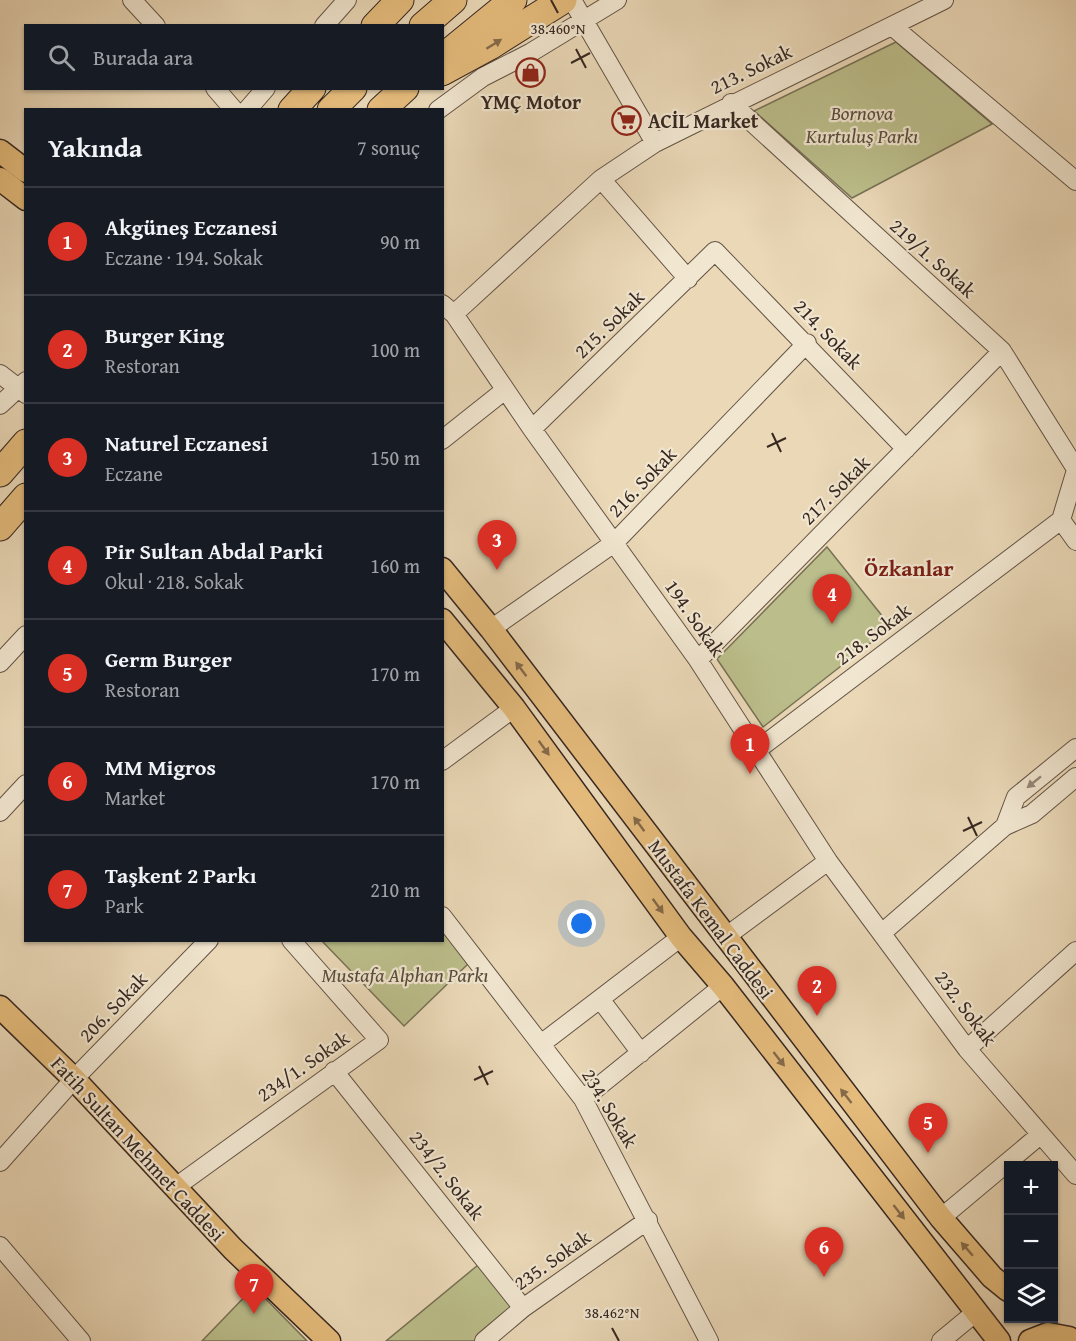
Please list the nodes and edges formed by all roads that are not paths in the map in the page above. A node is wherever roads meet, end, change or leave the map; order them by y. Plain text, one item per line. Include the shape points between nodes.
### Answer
1 (132, 0) edge
2 (347, 0) edge
3 (400, 0) edge
4 (453, 0) edge
5 (513, 0) edge
6 (563, 0) edge
7 (572, 0) edge
8 (617, 0) edge
9 (944, 0) edge
10 (585, 20) junction
11 (154, 24) edge
12 (326, 24) edge
13 (377, 24) edge
14 (425, 24) edge
15 (892, 26) junction
16 (444, 56) edge
17 (444, 71) edge
18 (217, 90) edge
19 (264, 90) edge
20 (310, 90) edge
21 (351, 90) edge
22 (731, 103) junction
23 (232, 108) edge
24 (249, 108) edge
25 (294, 108) edge
26 (333, 108) edge
27 (441, 108) edge
28 (655, 143) junction
29 (0, 151) edge
30 (24, 169) edge
31 (0, 179) edge
32 (601, 179) junction
33 (1076, 181) edge
34 (24, 197) edge
35 (715, 251) joint
36 (688, 279) junction
37 (448, 309) edge
38 (807, 343) junction
39 (1002, 351) junction
40 (0, 374) edge
41 (23, 388) edge
42 (505, 390) junction
43 (0, 405) edge
44 (532, 429) junction
45 (444, 438) edge
46 (24, 445) edge
47 (906, 449) junction
48 (1076, 469) edge
49 (0, 473) edge
50 (24, 499) edge
51 (1061, 520) junction
52 (0, 527) edge
53 (1076, 541) edge
54 (614, 543) junction
55 (444, 571) edge
56 (444, 622) edge
57 (491, 629) junction
58 (23, 642) edge
59 (699, 660) junction
60 (0, 663) edge
61 (514, 708) junction
62 (1076, 748) edge
63 (756, 750) junction
64 (444, 760) edge
65 (1076, 777) edge
66 (24, 786) edge
67 (2, 805) edge
68 (1005, 826) junction
69 (828, 861) junction
70 (444, 919) edge
71 (883, 932) junction
72 (681, 937) junction
73 (724, 938) junction
74 (207, 942) edge
75 (293, 942) edge
76 (1076, 952) edge
77 (723, 986) junction
78 (600, 999) junction
79 (0, 1007) edge
80 (541, 1044) junction
81 (967, 1049) junction
82 (641, 1053) junction
83 (334, 1071) junction
84 (74, 1079) junction
85 (584, 1099) junction
86 (1040, 1135) junction
87 (0, 1162) edge
88 (1076, 1175) edge
89 (177, 1186) junction
90 (941, 1218) junction
91 (648, 1220) junction
92 (1, 1249) edge
93 (1004, 1287) edge
94 (523, 1308) junction
95 (976, 1312) junction
96 (1050, 1323) edge
97 (1072, 1340) edge
98 (81, 1341) edge
99 (329, 1341) edge
100 (484, 1341) edge
101 (709, 1341) edge
102 (941, 1341) edge
103 (999, 1341) edge
104 (1030, 1341) edge

1 - 11 street
2 - 12 street
3 - 13 highway
4 - 14 highway
5 - 16 highway
17 -> 6 highway
7 - 10 street
8 - 10 street
9 - 15 street, 213. Sokak
10 - 27 street via 483,77
10 - 28 street
15 - 22 street, 213. Sokak
15 - 33 street
18 - 23 street
19 - 24 street
20 - 25 highway
21 - 26 highway
22 - 28 street, 213. Sokak
22 - 39 street, 219/1. Sokak
28 - 32 street, 213. Sokak
29 - 30 main road
31 - 34 main road
32 - 36 street
32 - 37 street, 213. Sokak
35 - 36 street, 215. Sokak
35 - 38 street, 214. Sokak
36 - 44 street, 215. Sokak
37 - 42 street, 194. Sokak
38 - 47 street, 214. Sokak
38 - 54 street, 216. Sokak
39 - 47 street, 217. Sokak
39 - 48 street, 219/1. Sokak
40 - 41 street
41 - 43 street
42 - 44 street, 194. Sokak
42 - 45 street
44 - 54 street, 194. Sokak
46 - 49 highway
47 - 59 street, 217. Sokak
48 - 51 street
50 - 52 highway
51 - 53 street
51 - 63 street, 218. Sokak
54 - 57 street, 216. Sokak
54 - 59 street, 194. Sokak
55 - 57 main road, Mustafa Kemal Caddesi
56 - 61 main road, Mustafa Kemal Caddesi
73 -> 57 main road, Mustafa Kemal Caddesi
58 - 60 street
59 - 63 street, 194. Sokak
61 - 64 street
61 -> 72 main road, Mustafa Kemal Caddesi
62 -> 68 street via 1016,797
63 - 69 street, 194. Sokak
65 - 68 street via 1032,814
66 - 67 street
68 - 71 street
69 - 71 street, 232. Sokak
69 - 73 street
70 - 80 street, 234. Sokak
71 - 81 street, 232. Sokak
72 - 77 main road, Mustafa Kemal Caddesi
72 - 78 street
90 -> 73 main road, Mustafa Kemal Caddesi
74 - 84 street, 206. Sokak
75 - 83 street, 234/1. Sokak via 379,1040
76 - 81 street
77 - 82 street
77 -> 95 main road, Mustafa Kemal Caddesi
78 - 80 street
78 - 82 street
79 - 84 main road, Fatih Sultan Mehmet Caddesi
80 - 85 street, 234. Sokak
81 - 86 street, 232. Sokak
82 - 85 street
83 - 89 street, 234/1. Sokak
83 - 94 street, 234/2. Sokak
84 - 87 street, 206. Sokak
84 - 89 main road, Fatih Sultan Mehmet Caddesi
85 - 91 street, 234. Sokak
86 - 88 street, 232. Sokak
86 - 90 street
89 - 99 main road, Fatih Sultan Mehmet Caddesi via 233,1249
93 -> 90 main road, Mustafa Kemal Caddesi
91 - 94 street, 235. Sokak
91 - 101 street, 234. Sokak
92 - 98 street
94 - 100 street, 235. Sokak
95 - 102 street
95 - 103 main road, Mustafa Kemal Caddesi
96 - 97 main road
97 - 104 main road via 1048,1334

